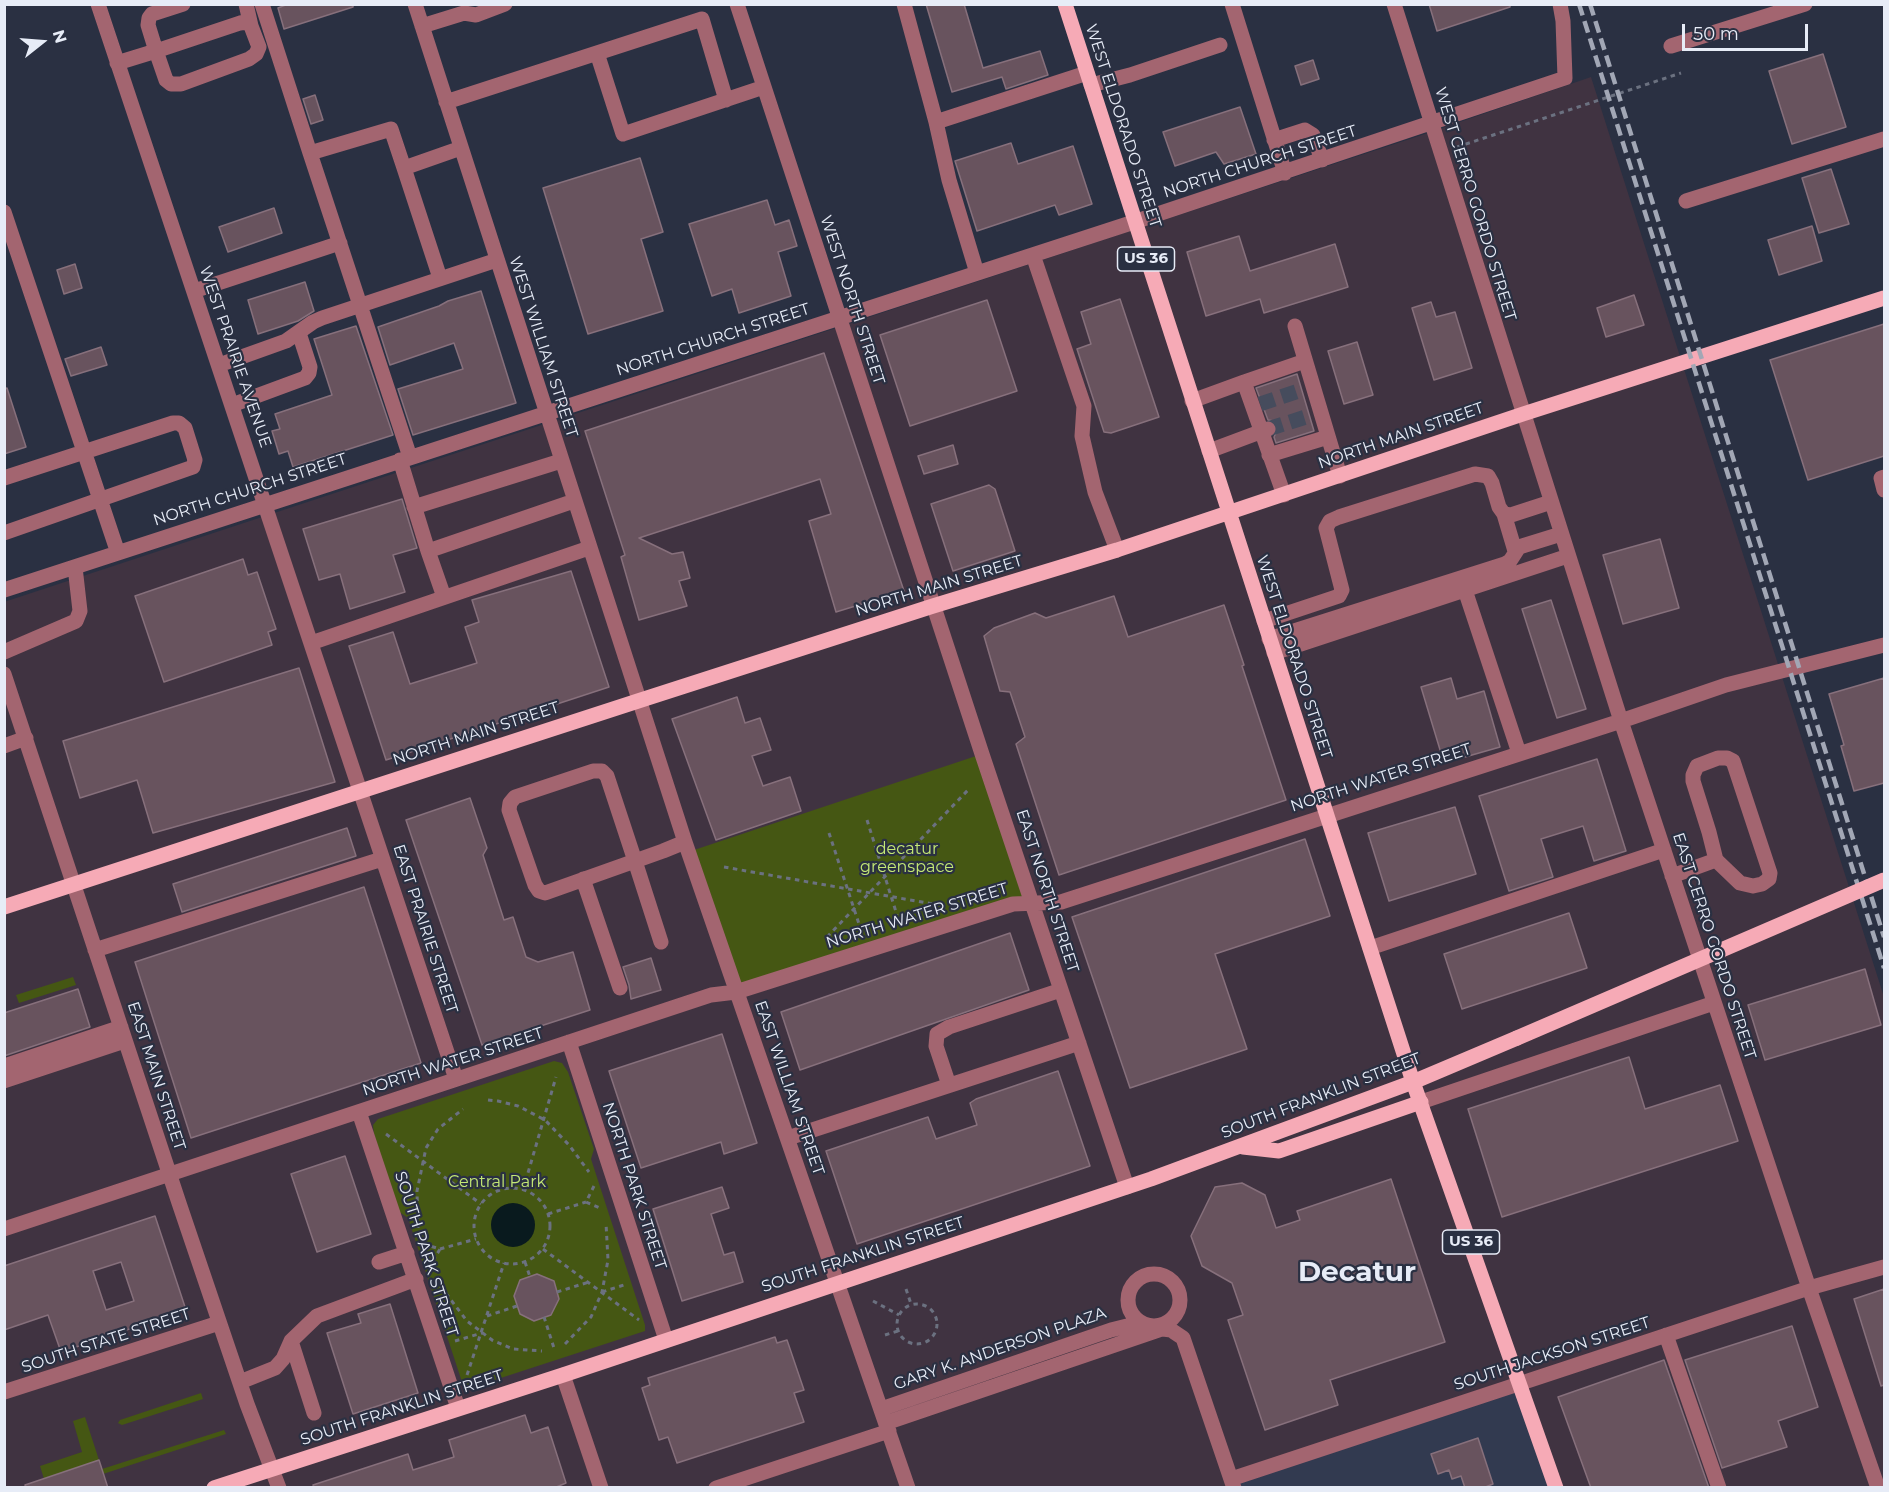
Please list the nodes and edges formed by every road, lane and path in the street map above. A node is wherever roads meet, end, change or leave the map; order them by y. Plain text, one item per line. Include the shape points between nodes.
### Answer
1 (98, 4) edge
2 (183, 4) edge
3 (246, 4) edge
4 (262, 4) edge
5 (416, 4) edge
6 (505, 4) edge
7 (737, 4) edge
8 (904, 4) edge
9 (1065, 4) edge
10 (1232, 4) edge
11 (1394, 4) edge
12 (1560, 4) edge
13 (1805, 4) edge
14 (251, 26) junction
15 (422, 26) junction
16 (1220, 45) dead end
17 (1671, 46) dead end
18 (156, 51) junction
19 (597, 53) junction
20 (117, 63) junction
21 (1681, 73) dead end
22 (1089, 79) junction
23 (764, 87) junction
24 (726, 100) junction
25 (446, 102) junction
26 (936, 122) junction
27 (1431, 124) junction
28 (1884, 139) edge
29 (1274, 140) junction
30 (1457, 147) dead end
31 (461, 148) junction
32 (310, 153) junction
33 (1322, 160) junction
34 (404, 168) junction
35 (1285, 172) junction
36 (1686, 201) dead end
37 (4, 212) edge
38 (1134, 222) junction
39 (340, 243) junction
40 (1033, 255) junction
41 (497, 260) junction
42 (977, 273) junction
43 (440, 278) junction
44 (194, 291) junction
45 (1884, 298) edge
46 (361, 305) junction
47 (839, 318) junction
48 (1295, 326) dead end
49 (299, 333) junction
50 (1305, 361) junction
51 (219, 365) junction
52 (1244, 382) junction
53 (1192, 401) junction
54 (232, 405) junction
55 (546, 413) junction
56 (1523, 414) junction
57 (1264, 430) junction
58 (1328, 437) junction
59 (1209, 451) junction
60 (84, 452) junction
61 (1269, 455) junction
62 (405, 459) junction
63 (561, 461) junction
64 (1340, 476) junction
65 (4, 478) edge
66 (1284, 495) junction
67 (100, 501) junction
68 (574, 501) junction
69 (1551, 502) junction
70 (266, 504) junction
71 (414, 507) junction
72 (1229, 513) junction
73 (1504, 514) junction
74 (4, 533) edge
75 (1561, 534) junction
76 (589, 548) junction
77 (428, 550) junction
78 (1117, 550) junction
79 (1515, 551) junction
80 (118, 553) junction
81 (1568, 556) junction
82 (75, 567) junction
83 (4, 590) edge
84 (1465, 590) junction
85 (444, 597) junction
86 (1320, 603) junction
87 (933, 606) junction
88 (1264, 621) junction
89 (1326, 621) junction
90 (311, 643) junction
91 (1884, 645) edge
92 (1272, 646) junction
93 (4, 652) edge
94 (4, 674) edge
95 (638, 701) junction
96 (1621, 721) junction
97 (26, 738) junction
98 (4, 746) edge
99 (1519, 753) junction
100 (969, 789) dead end
101 (359, 791) junction
102 (1326, 814) junction
103 (867, 820) dead end
104 (829, 832) dead end
105 (685, 842) junction
106 (1664, 850) junction
107 (382, 859) junction
108 (1716, 860) junction
109 (635, 861) junction
110 (724, 867) dead end
111 (885, 876) junction
112 (1672, 876) junction
113 (583, 879) junction
114 (1884, 880) edge
115 (73, 884) junction
116 (847, 888) junction
117 (870, 892) junction
118 (891, 895) junction
119 (1032, 903) junction
120 (933, 904) dead end
121 (4, 907) edge
122 (854, 908) junction
123 (897, 915) dead end
124 (860, 927) dead end
125 (827, 937) dead end
126 (662, 942) dead end
127 (1370, 948) junction
128 (95, 950) junction
129 (620, 988) dead end
130 (1061, 990) junction
131 (736, 992) junction
132 (1714, 1003) junction
133 (123, 1034) junction
134 (569, 1042) junction
135 (1078, 1043) junction
136 (4, 1066) edge
137 (556, 1077) dead end
138 (456, 1079) junction
139 (4, 1081) edge
140 (1413, 1082) junction
141 (949, 1085) junction
142 (488, 1100) dead end
143 (1421, 1101) junction
144 (463, 1109) dead end
145 (359, 1112) junction
146 (545, 1120) junction
147 (386, 1134) dead end
148 (788, 1138) junction
149 (1240, 1147) junction
150 (422, 1160) junction
151 (589, 1172) dead end
152 (170, 1175) junction
153 (594, 1186) dead end
154 (1127, 1187) junction
155 (523, 1190) junction
156 (586, 1202) junction
157 (481, 1204) junction
158 (602, 1209) dead end
159 (548, 1214) junction
160 (606, 1223) dead end
161 (417, 1228) dead end
162 (4, 1229) edge
163 (476, 1238) junction
164 (423, 1244) dead end
165 (440, 1249) junction
166 (543, 1249) junction
167 (407, 1253) junction
168 (380, 1262) dead end
169 (525, 1262) junction
170 (504, 1263) junction
171 (430, 1266) dead end
172 (1884, 1267) edge
173 (530, 1277) dead end
174 (416, 1279) junction
175 (435, 1279) dead end
176 (589, 1282) junction
177 (838, 1282) junction
178 (627, 1284) dead end
179 (1809, 1288) junction
180 (906, 1289) dead end
181 (557, 1292) dead end
182 (602, 1292) junction
183 (873, 1301) dead end
184 (911, 1304) junction
185 (517, 1306) dead end
186 (1180, 1306) junction
187 (899, 1315) junction
188 (486, 1316) junction
189 (544, 1317) dead end
190 (639, 1320) dead end
191 (219, 1323) junction
192 (1160, 1328) junction
193 (898, 1331) junction
194 (482, 1333) junction
195 (885, 1335) dead end
196 (1666, 1335) junction
197 (1183, 1338) junction
198 (666, 1340) junction
199 (291, 1341) junction
200 (455, 1341) dead end
201 (565, 1344) dead end
202 (554, 1347) dead end
203 (542, 1351) dead end
204 (563, 1375) junction
205 (467, 1376) dead end
206 (240, 1382) junction
207 (1520, 1383) junction
208 (4, 1392) edge
209 (459, 1408) junction
210 (314, 1413) dead end
211 (886, 1421) junction
212 (273, 1468) junction
213 (1232, 1483) edge
214 (214, 1488) edge
215 (279, 1488) edge
216 (601, 1488) edge
217 (716, 1488) edge
218 (908, 1488) edge
219 (1556, 1488) edge
220 (1719, 1488) edge
221 (1878, 1488) edge

1 - 20 street, WEST PRAIRIE AVENUE
2 - 18 street via 149,18
3 - 14 street
4 - 32 street
5 - 15 street, WEST WILLIAM STREET
6 - 15 street via 476,15 464,13
7 - 23 street, WEST NORTH STREET
8 - 26 street
9 - 22 main road, WEST ELDORADO STREET / US 36
10 - 29 street
11 - 27 street, WEST CERRO GORDO STREET
12 - 27 street, NORTH CHURCH STREET via 1565,78
13 - 17 street
14 - 18 street via 240,23
14 - 18 street via 259,47 256,54 181,84 166,80
15 - 25 street, WEST WILLIAM STREET
16 - 22 street via 1130,75
18 - 20 street
19 - 24 street via 623,134
19 - 24 street via 702,19
19 - 25 street
20 - 44 street, WEST PRAIRIE AVENUE
21 - 30 path
22 - 26 street
22 - 38 main road, WEST ELDORADO STREET / US 36
23 - 24 street
23 - 47 street, WEST NORTH STREET
25 - 31 street, WEST WILLIAM STREET
26 - 42 street
27 - 33 street, NORTH CHURCH STREET
27 - 56 street, WEST CERRO GORDO STREET
28 - 36 street
29 - 33 street via 1305,130 1313,135
29 - 35 street
31 - 34 street
31 - 41 street, WEST WILLIAM STREET
32 - 34 street via 391,129
32 - 39 street
33 - 35 street, NORTH CHURCH STREET
34 - 43 street
35 - 38 street, NORTH CHURCH STREET
37 - 60 street
38 - 40 street, NORTH CHURCH STREET
38 - 53 main road, WEST ELDORADO STREET / US 36
39 - 44 street
39 - 46 street
40 - 42 street, NORTH CHURCH STREET
40 - 78 street via 1084,406 1082,436 1095,492
41 - 43 street
41 - 55 street, WEST WILLIAM STREET
42 - 47 street, NORTH CHURCH STREET
43 - 46 street
44 - 51 street, WEST PRAIRIE AVENUE
45 - 56 main road, NORTH MAIN STREET
46 - 49 street via 313,322
46 - 62 street
47 - 55 street, NORTH CHURCH STREET
47 - 87 street, WEST NORTH STREET
48 - 50 street
49 - 51 street
49 - 54 street via 310,367 305,378
50 - 52 street
50 - 58 street via 1307,388
51 - 54 street, WEST PRAIRIE AVENUE
52 - 53 street
52 - 57 street
53 - 59 main road, WEST ELDORADO STREET / US 36
54 - 70 street, WEST PRAIRIE AVENUE
55 - 62 street, NORTH CHURCH STREET
55 - 63 street, WEST WILLIAM STREET
56 - 64 main road, NORTH MAIN STREET
56 - 69 street, EAST CERRO GORDO STREET
57 - 59 street
57 - 61 street
58 - 61 street
58 - 64 street
59 - 72 main road, WEST ELDORADO STREET / US 36
60 - 65 street
60 - 67 street
60 - 67 street via 173,423 185,428 194,452 193,467
61 - 66 street
62 - 70 street, NORTH CHURCH STREET
62 - 71 street
63 - 68 street, WEST WILLIAM STREET
63 - 71 street
64 - 66 main road, NORTH MAIN STREET
66 - 72 main road, NORTH MAIN STREET
67 - 74 street
67 - 80 street
68 - 76 street, WEST WILLIAM STREET
68 - 77 street
69 - 73 street
69 - 75 street, EAST CERRO GORDO STREET
70 - 80 street, NORTH CHURCH STREET
70 - 90 street, WEST PRAIRIE AVENUE
71 - 77 street
72 - 78 main road, NORTH MAIN STREET
72 - 88 main road, WEST ELDORADO STREET / US 36
73 - 79 street
73 - 86 street via 1488,476 1475,474 1330,521 1326,528 1342,590 1339,596
75 - 79 street
75 - 81 street, EAST CERRO GORDO STREET
76 - 85 street
76 - 95 street, WEST WILLIAM STREET
77 - 85 street
78 - 87 main road, NORTH MAIN STREET
79 - 89 street via 1504,564
80 - 82 street, NORTH CHURCH STREET
81 - 84 street
81 - 96 street, EAST CERRO GORDO STREET
82 - 83 street, NORTH CHURCH STREET
82 - 93 street via 80,611 76,621
84 - 92 street
84 - 99 street
85 - 90 street
86 - 88 street
86 - 89 street
87 - 95 main road, NORTH MAIN STREET
87 - 119 street, EAST NORTH STREET
88 - 92 main road, WEST ELDORADO STREET / US 36
89 - 92 street
90 - 101 street, WEST PRAIRIE AVENUE
91 - 96 street, NORTH WATER STREET via 1726,684
92 - 102 main road, WEST ELDORADO STREET / US 36
94 - 97 street, EAST MAIN STREET
95 - 101 main road, NORTH MAIN STREET
95 - 105 street, EAST WILLIAM STREET
96 - 99 street, NORTH WATER STREET
96 - 106 street, EAST CERRO GORDO STREET
97 - 98 street
97 - 115 street, EAST MAIN STREET
99 - 102 street, NORTH WATER STREET
100 - 111 path
101 - 107 street, EAST PRAIRIE STREET
101 - 115 main road, NORTH MAIN STREET
102 - 119 street, NORTH WATER STREET via 1061,902
102 - 127 main road, WEST ELDORADO STREET / US 36
103 - 111 path
104 - 116 path
105 - 109 street
105 - 131 street, EAST WILLIAM STREET
106 - 112 street, EAST CERRO GORDO STREET
106 - 127 street
107 - 128 street
107 - 138 street, EAST PRAIRIE STREET
108 - 108 street via 1693,775 1697,766 1726,758 1733,761 1769,879 1753,886 1740,883
108 - 112 street
109 - 113 street
109 - 113 street via 602,771 515,797 509,810 539,891 545,893
109 - 126 street
110 - 116 path
111 - 117 path
111 - 118 path
112 - 132 street, EAST CERRO GORDO STREET
113 - 129 street
114 - 140 main road, SOUTH FRANKLIN STREET, bridge
115 - 121 main road, NORTH MAIN STREET
115 - 128 street, EAST MAIN STREET
116 - 117 path
116 - 122 path
117 - 118 path
117 - 122 path
118 - 120 path
118 - 123 path
119 - 130 street, EAST NORTH STREET
119 - 131 street, NORTH WATER STREET via 1013,904
122 - 124 path
122 - 125 path
127 - 140 main road, WEST ELDORADO STREET / US 36
128 - 133 street, EAST MAIN STREET
130 - 135 street, EAST NORTH STREET
130 - 141 street via 937,1034 936,1046
131 - 134 street, NORTH WATER STREET via 711,995
131 - 148 street, EAST WILLIAM STREET
132 - 143 street
132 - 179 street, EAST CERRO GORDO STREET
133 - 136 street
133 - 139 street
133 - 152 street, EAST MAIN STREET
134 - 138 street, NORTH WATER STREET
134 - 198 street, NORTH PARK STREET
135 - 141 street
135 - 154 street, EAST NORTH STREET
137 - 146 path
138 - 145 street, NORTH WATER STREET
140 - 143 main road, WEST ELDORADO STREET / US 36
140 - 149 main road, SOUTH FRANKLIN STREET
141 - 148 street
142 - 146 path via 518,1106
143 - 149 main road via 1280,1151
143 - 207 main road, WEST ELDORADO STREET / US 36
144 - 150 path via 438,1129
145 - 152 street, NORTH WATER STREET
145 - 167 street, SOUTH PARK STREET
146 - 151 path
146 - 155 path
147 - 150 path
148 - 177 street, EAST WILLIAM STREET
149 - 154 main road, SOUTH FRANKLIN STREET
150 - 157 path
150 - 161 path
152 - 162 street, NORTH WATER STREET
152 - 191 street, EAST MAIN STREET
153 - 156 path
154 - 177 main road, SOUTH FRANKLIN STREET
155 - 157 path via 502,1189
155 - 159 path via 540,1201
156 - 158 path
156 - 159 path
157 - 163 path via 475,1218
159 - 166 path via 549,1232
160 - 182 path via 608,1260
163 - 165 path
163 - 170 path via 487,1255
164 - 165 path
165 - 171 path
166 - 169 path
166 - 176 path
167 - 168 street
167 - 174 street, SOUTH PARK STREET
169 - 170 path
169 - 173 path
170 - 188 path
172 - 179 street, SOUTH JACKSON STREET
174 - 199 street via 317,1316
174 - 209 street, SOUTH PARK STREET
175 - 194 path via 456,1309
176 - 181 path
176 - 182 path
177 - 198 main road, SOUTH FRANKLIN STREET
177 - 211 street, EAST WILLIAM STREET
178 - 182 path
179 - 196 street, SOUTH JACKSON STREET
179 - 221 street, EAST CERRO GORDO STREET
180 - 184 path
182 - 190 path
182 - 201 path via 591,1317
183 - 187 path
184 - 187 path
184 - 193 path via 923,1304 933,1311 938,1322 935,1334 929,1341 916,1344 904,1340
185 - 188 path
186 - 192 street
186 - 192 street via 1178,1288 1168,1277 1154,1273 1133,1284 1129,1307 1136,1319
186 - 197 street
187 - 193 path
188 - 194 path
189 - 202 path
191 - 206 street, EAST MAIN STREET
191 - 208 street, SOUTH STATE STREET
192 - 197 street
192 - 211 street, GARY K. ANDERSON PLAZA via 1131,1325 1111,1330
193 - 195 path
194 - 200 path
194 - 203 path via 513,1349
194 - 205 path
196 - 207 street, SOUTH JACKSON STREET
196 - 220 street
197 - 213 street
198 - 204 main road, SOUTH FRANKLIN STREET
199 - 206 street via 275,1368
199 - 210 street
204 - 209 main road, SOUTH FRANKLIN STREET
204 - 216 street
206 - 212 street, EAST MAIN STREET
207 - 213 street, SOUTH JACKSON STREET
207 - 219 main road, WEST ELDORADO STREET / US 36
209 - 212 main road, SOUTH FRANKLIN STREET
211 - 217 street, GARY K. ANDERSON PLAZA
211 - 218 street, EAST WILLIAM STREET
212 - 214 main road, SOUTH FRANKLIN STREET
212 - 215 street, EAST MAIN STREET

